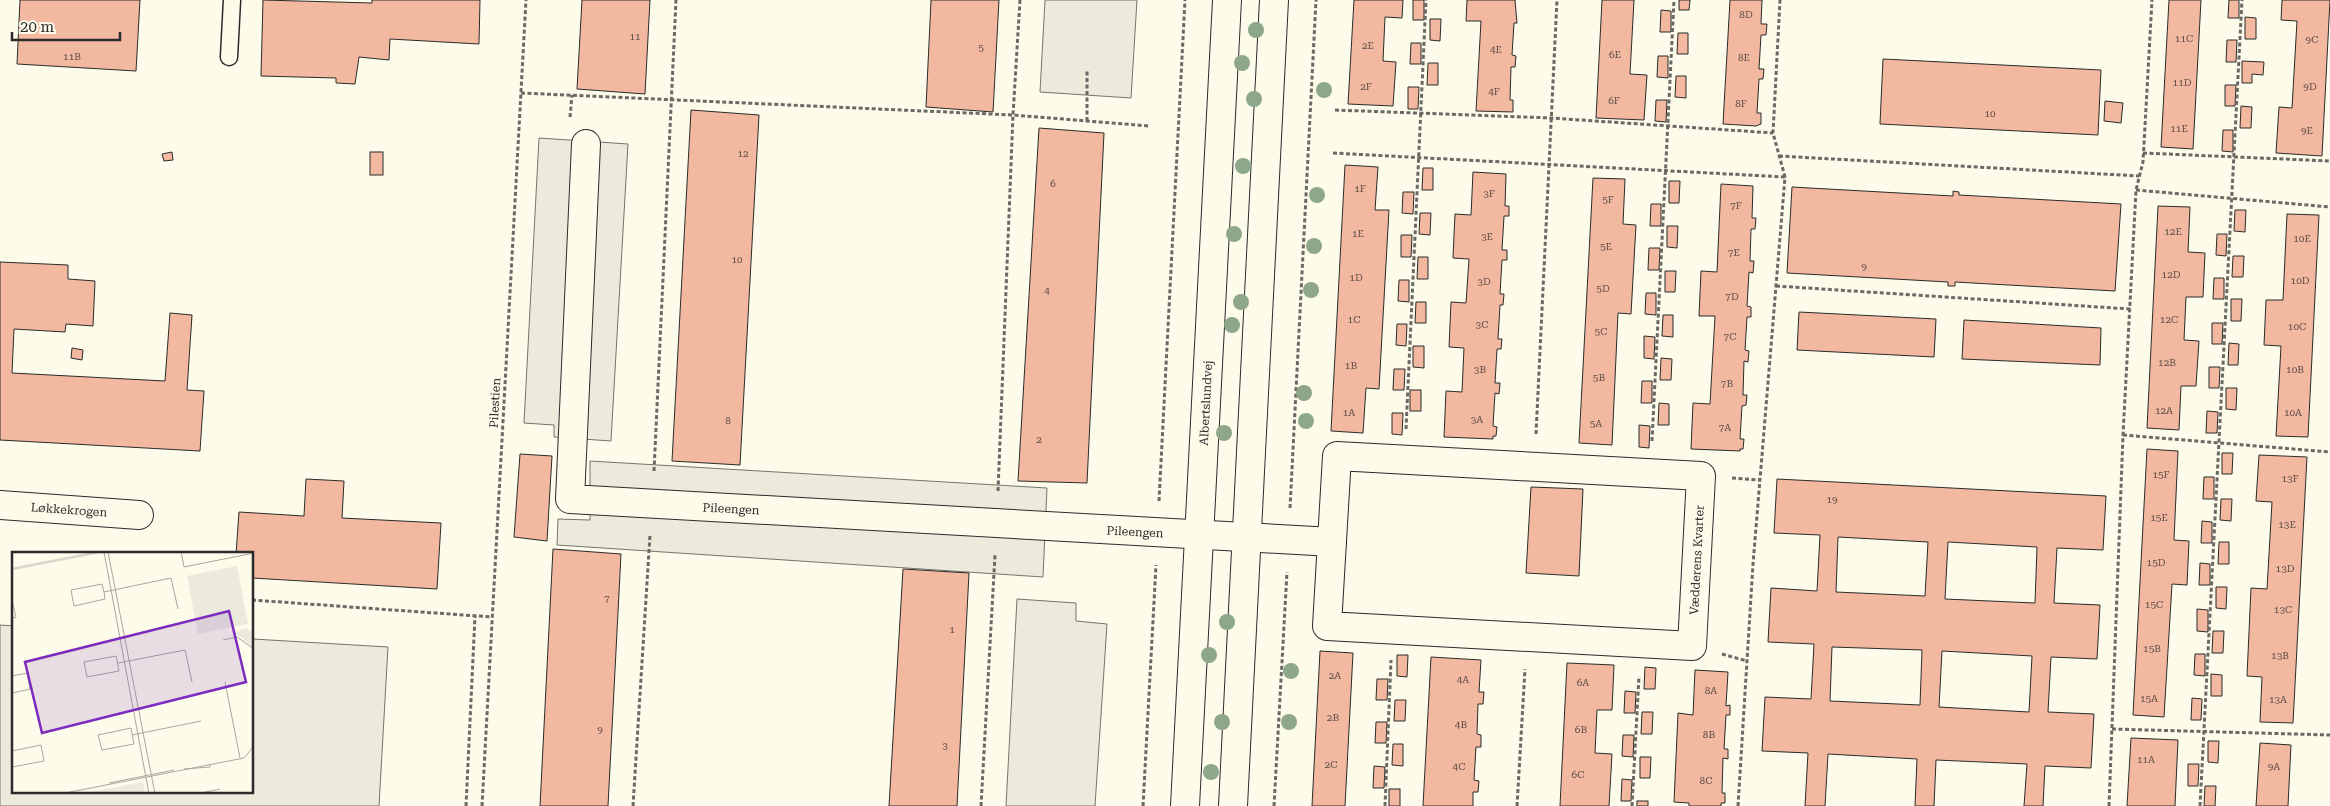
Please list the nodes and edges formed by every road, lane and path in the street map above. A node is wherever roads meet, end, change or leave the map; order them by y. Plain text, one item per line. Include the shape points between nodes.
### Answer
1 (232, 0) edge
2 (526, 0) edge
3 (676, 0) edge
4 (1020, 0) edge
5 (1185, 0) edge
6 (1227, 0) edge
7 (1274, 0) edge
8 (1316, 0) edge
9 (1426, 0) edge
10 (1557, 0) edge
11 (1674, 0) edge
12 (1780, 0) edge
13 (2152, 0) edge
14 (2242, 0) edge
15 (229, 57) dead end
16 (1088, 69) dead end
17 (521, 93) junction
18 (671, 100) junction
19 (1335, 110) dead end
20 (1420, 114) junction
21 (1013, 115) junction
22 (1551, 118) junction
23 (1087, 121) junction
24 (1149, 126) dead end
25 (1667, 126) junction
26 (1773, 133) junction
27 (586, 144) dead end
28 (1333, 153) dead end
29 (2143, 153) junction
30 (1779, 156) junction
31 (2234, 157) junction
32 (1418, 158) junction
33 (2330, 161) edge
34 (1548, 164) junction
35 (1665, 171) junction
36 (2139, 176) junction
37 (1785, 177) junction
38 (2136, 190) junction
39 (2232, 198) junction
40 (2330, 207) edge
41 (1776, 286) junction
42 (2130, 309) junction
43 (2123, 436) junction
44 (2218, 443) junction
45 (2330, 452) edge
46 (1404, 460) junction
47 (1535, 467) junction
48 (1650, 473) junction
49 (0, 505) edge
50 (652, 505) junction
51 (139, 515) dead end
52 (997, 522) junction
53 (1158, 533) junction
54 (1199, 535) junction
55 (1247, 537) junction
56 (1289, 539) junction
57 (1332, 542) junction
58 (254, 600) edge
59 (476, 616) junction
60 (492, 617) junction
61 (1393, 630) junction
62 (1527, 637) junction
63 (1641, 643) junction
64 (2112, 729) junction
65 (2204, 731) junction
66 (2330, 735) edge
67 (466, 806) edge
68 (482, 806) edge
69 (633, 806) edge
70 (981, 806) edge
71 (1144, 806) edge
72 (1185, 806) edge
73 (1233, 806) edge
74 (1274, 806) edge
75 (1385, 806) edge
76 (1517, 806) edge
77 (1632, 806) edge
78 (1738, 806) edge
79 (2109, 806) edge
80 (2200, 806) edge

1 - 15 lane
2 - 17 path, Pilestien
3 - 18 path
4 - 21 path
5 - 53 path
6 - 54 street, Albertslundvej
7 - 55 street
8 - 56 path
9 - 20 path
10 - 22 path
11 - 25 path
12 - 26 path
13 - 29 path
14 - 31 path
16 - 23 path
17 - 18 path
17 - 60 path, Pilestien
18 - 21 path
18 - 50 path
19 - 20 path
20 - 22 path
20 - 32 path
21 - 23 path
21 - 52 path
22 - 25 path
22 - 34 path
23 - 24 path
25 - 26 path
25 - 35 path
26 - 30 path
27 - 50 street, Pileengen via 570,499
28 - 32 path
29 - 31 path
29 - 36 path
30 - 36 path
30 - 37 path
31 - 33 path
31 - 39 path
32 - 34 path
32 - 46 path
34 - 35 path
34 - 47 path
35 - 37 path
35 - 48 path
36 - 38 path
37 - 41 path
38 - 39 path
38 - 42 path
39 - 40 path
39 - 44 path
41 - 42 path
41 - 78 path via 1753,564
42 - 43 path
43 - 44 path
43 - 64 path
44 - 45 path
44 - 65 path
46 - 47 street, Vædderens Kvarter
46 - 57 street, Vædderens Kvarter via 1337,456
47 - 48 street, Vædderens Kvarter
48 - 63 street, Vædderens Kvarter via 1701,476 1692,646
49 - 51 street, Løkkekrogen
50 - 52 street, Pileengen
50 - 69 path
52 - 53 street, Pileengen
52 - 70 path
53 - 54 street, Pileengen
53 - 71 path
54 - 55 street, Pileengen
54 - 72 street, Albertslundvej
55 - 56 street
55 - 73 street
56 - 57 street
56 - 74 path
57 - 61 street, Vædderens Kvarter via 1328,626
58 - 59 path
59 - 60 path
59 - 67 path
60 - 68 path, Pilestien
61 - 62 street, Vædderens Kvarter
61 - 75 path
62 - 63 street, Vædderens Kvarter
62 - 76 path
63 - 77 path
64 - 65 path
64 - 79 path
65 - 66 path
65 - 80 path

